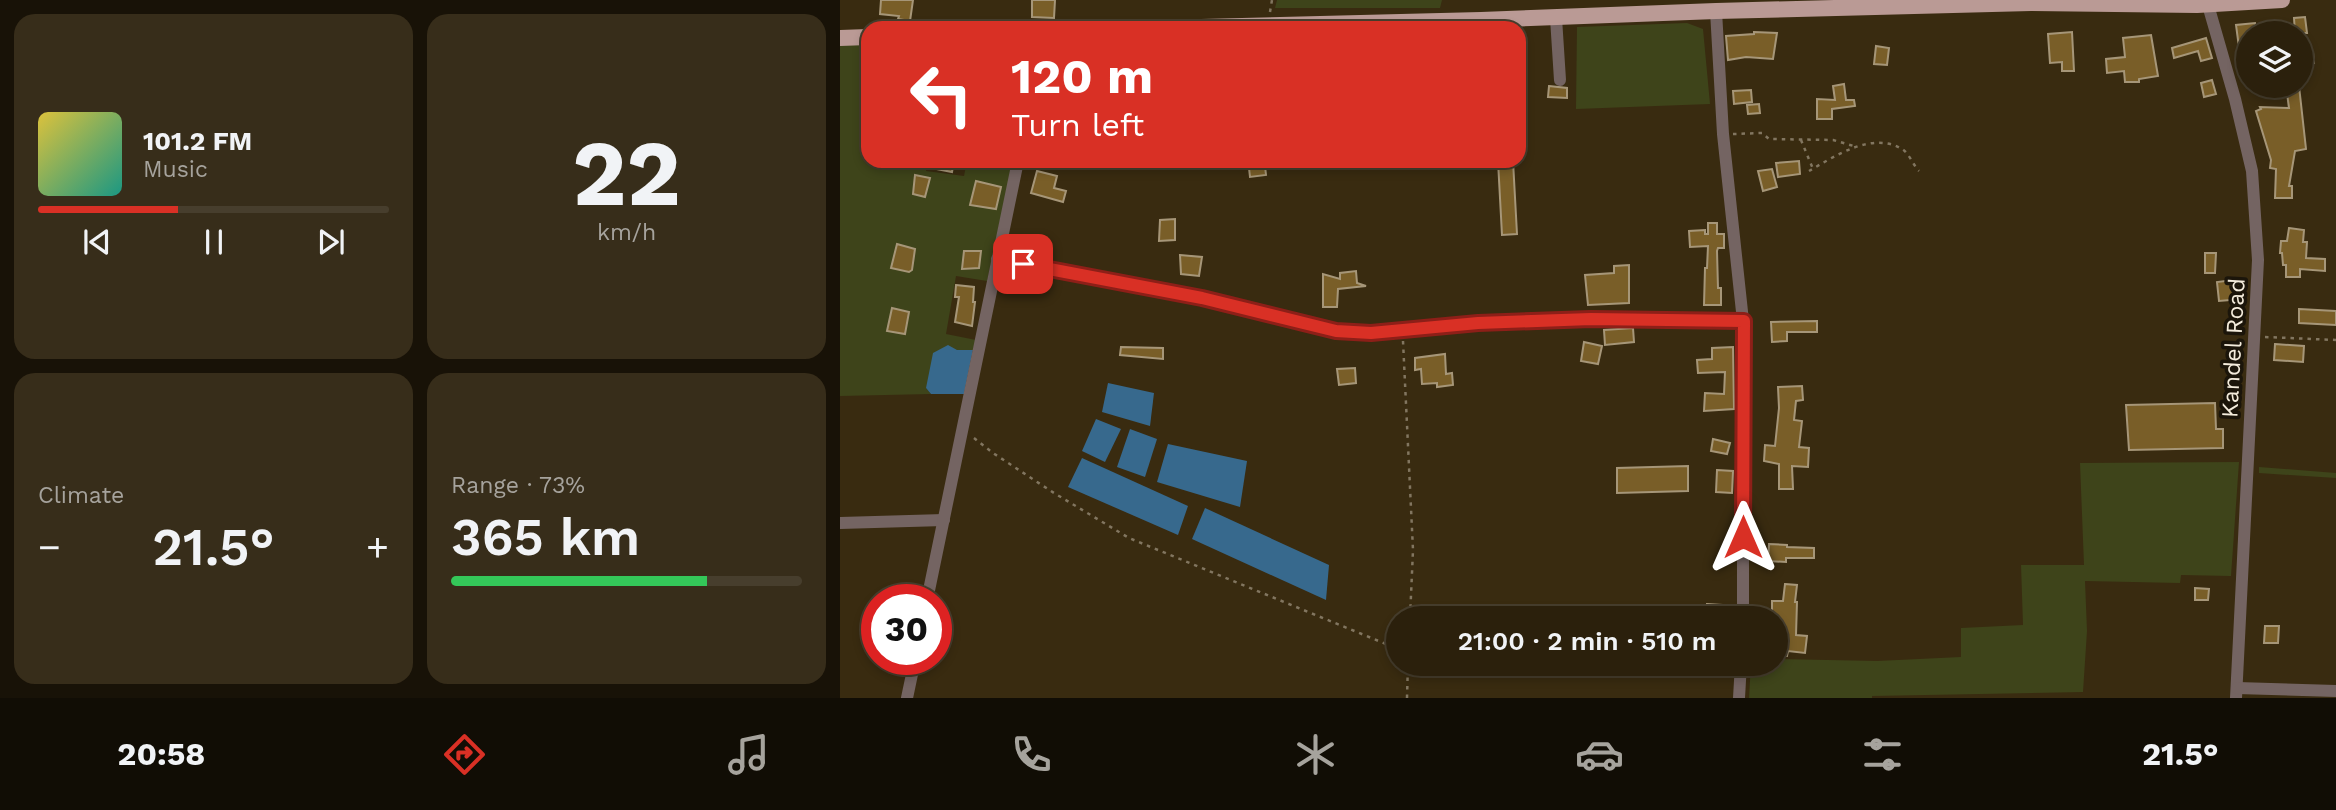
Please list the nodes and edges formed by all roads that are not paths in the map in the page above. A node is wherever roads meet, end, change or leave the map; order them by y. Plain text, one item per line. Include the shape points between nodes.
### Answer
1 (2282, 0) edge
2 (2197, 3) edge
3 (1716, 11) junction
4 (1556, 18) junction
5 (1438, 21) edge
6 (861, 37) edge
7 (840, 38) edge
8 (1560, 80) dead end
9 (1016, 168) edge
10 (997, 259) junction
11 (1744, 321) junction
12 (944, 520) junction
13 (840, 523) edge
14 (930, 584) edge
15 (1743, 606) edge
16 (912, 675) edge
17 (1740, 676) edge
18 (2336, 691) edge
19 (2236, 693) edge
20 (907, 698) edge
21 (1739, 698) edge

1 - 2 main road
2 - 3 main road
2 - 19 street, Kandel Road via 2235,99 2252,171 2258,260
3 - 4 main road
3 - 11 street via 1723,134
4 - 5 main road
4 - 8 street
6 - 7 main road
9 - 10 street
10 - 11 street via 1202,298 1336,331 1371,333 1591,319
10 - 12 street
11 - 15 street
12 - 13 street
12 - 14 street
16 - 20 street
17 - 21 street
18 - 19 street

